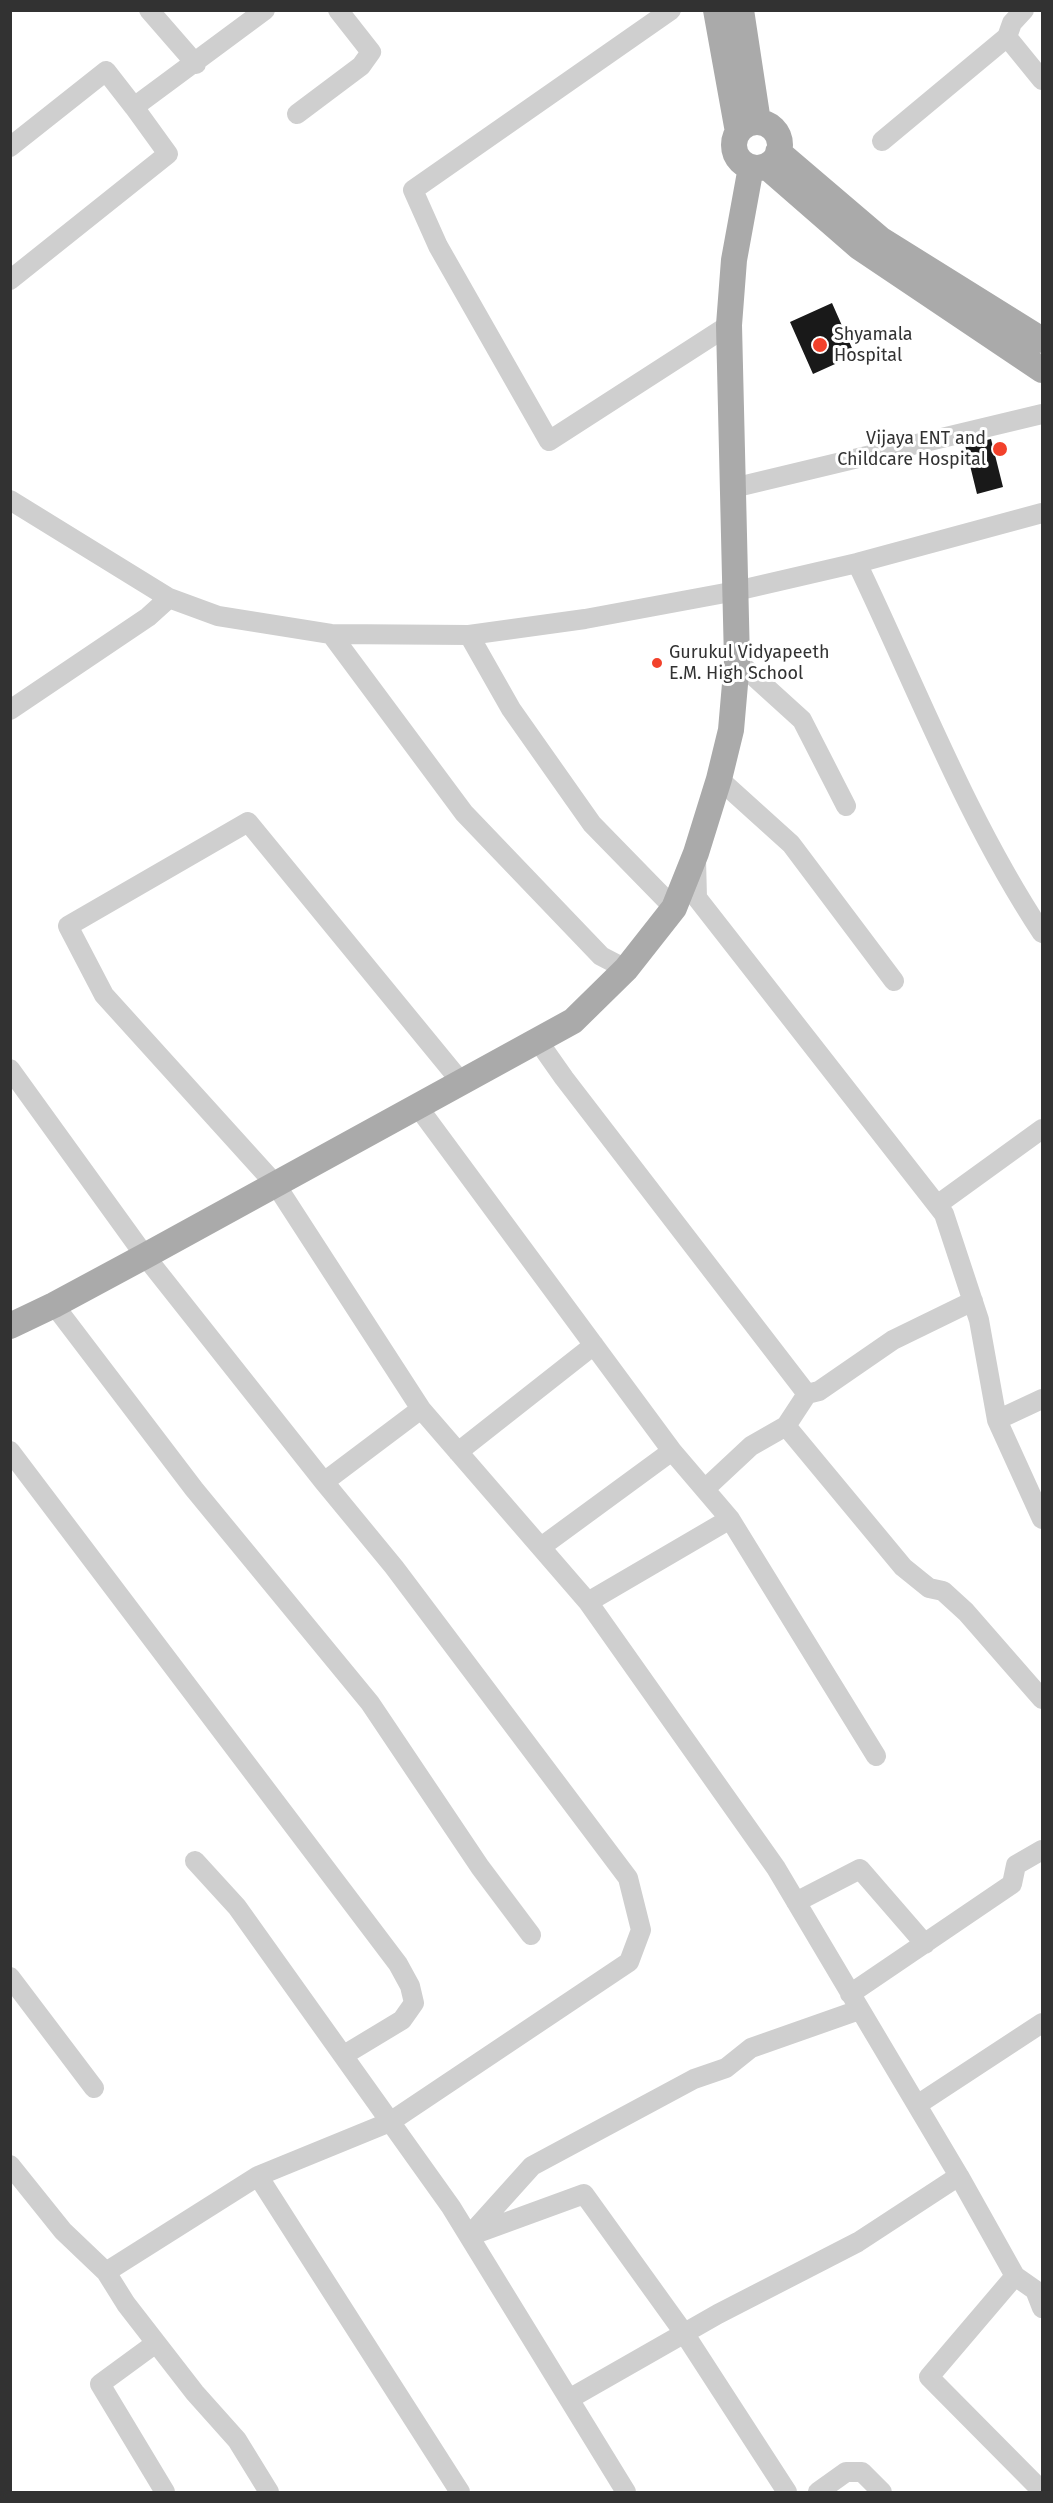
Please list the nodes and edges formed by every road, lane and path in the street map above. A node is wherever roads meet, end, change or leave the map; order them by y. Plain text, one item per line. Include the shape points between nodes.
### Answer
1 (149, 10) edge
2 (266, 10) edge
3 (338, 10) edge
4 (671, 10) edge
5 (716, 10) edge
6 (741, 10) edge
7 (1024, 10) edge
8 (1006, 37) junction
9 (196, 64) junction
10 (1042, 80) edge
11 (134, 107) junction
12 (297, 114) dead end
13 (748, 127) junction
14 (882, 141) dead end
15 (10, 147) edge
16 (765, 162) junction
17 (902, 265) junction
18 (10, 280) edge
19 (729, 325) junction
20 (1042, 340) edge
21 (1042, 370) edge
22 (1042, 414) edge
23 (733, 488) junction
24 (10, 500) edge
25 (1042, 513) edge
26 (857, 563) junction
27 (736, 591) junction
28 (169, 598) junction
29 (331, 634) junction
30 (469, 635) junction
31 (737, 661) junction
32 (10, 710) edge
33 (719, 779) junction
34 (846, 806) dead end
35 (696, 853) junction
36 (674, 908) junction
37 (1042, 933) edge
38 (626, 969) junction
39 (894, 981) dead end
40 (538, 1041) junction
41 (10, 1069) edge
42 (462, 1083) junction
43 (418, 1107) junction
44 (1042, 1129) edge
45 (276, 1185) junction
46 (937, 1204) junction
47 (146, 1256) junction
48 (973, 1301) junction
49 (54, 1305) junction
50 (10, 1326) edge
51 (594, 1345) junction
52 (807, 1394) junction
53 (1042, 1399) edge
54 (421, 1409) junction
55 (997, 1420) junction
56 (786, 1426) junction
57 (10, 1451) edge
58 (672, 1451) junction
59 (458, 1452) junction
60 (324, 1482) junction
61 (706, 1488) junction
62 (730, 1519) junction
63 (1042, 1519) edge
64 (541, 1547) junction
65 (588, 1602) junction
66 (1042, 1699) edge
67 (876, 1756) dead end
68 (1042, 1850) edge
69 (195, 1861) dead end
70 (796, 1902) junction
71 (531, 1935) dead end
72 (925, 1944) junction
73 (10, 1977) edge
74 (855, 2002) junction
75 (1042, 2024) edge
76 (344, 2055) junction
77 (94, 2088) dead end
78 (917, 2105) junction
79 (390, 2122) junction
80 (10, 2165) edge
81 (258, 2176) junction
82 (959, 2176) junction
83 (469, 2236) junction
84 (106, 2272) junction
85 (1015, 2276) junction
86 (1039, 2286) edge
87 (1042, 2308) edge
88 (684, 2333) junction
89 (156, 2343) junction
90 (569, 2399) junction
91 (1042, 2491) edge
92 (165, 2493) edge
93 (269, 2493) edge
94 (460, 2493) edge
95 (626, 2493) edge
96 (787, 2493) edge
97 (818, 2493) edge
98 (882, 2493) edge

1 - 9 street
2 - 9 street
3 - 12 street via 371,52 361,66
4 - 19 street via 413,190 438,246 549,441
5 - 13 main road
6 - 13 main road
7 - 8 street
8 - 10 street
8 - 14 street
9 - 11 street
11 - 15 street via 106,71
11 - 18 street via 168,154
13 - 16 main road via 765,124 777,134 780,141
13 - 16 main road via 734,139 735,153 744,165
16 - 17 main road via 880,239
16 - 19 main road via 734,260
17 - 20 main road
17 - 21 main road
19 - 23 main road
22 - 23 street
23 - 27 main road
24 - 28 street
25 - 26 street
26 - 27 street
26 - 37 street via 1010,885
27 - 30 street via 585,619
27 - 31 main road
28 - 29 street via 218,615
28 - 32 street via 148,617
29 - 30 street
29 - 38 street via 464,813 601,956
30 - 36 street via 511,709 592,824
31 - 33 main road via 731,730
31 - 34 street via 802,720
33 - 35 main road
33 - 39 street via 791,844
35 - 36 main road
35 - 46 street via 697,898
36 - 38 main road
38 - 40 main road via 573,1021
40 - 42 main road
40 - 52 street
41 - 47 street
42 - 43 main road
42 - 45 street via 248,822 68,926 104,995
43 - 45 main road
43 - 51 street
44 - 46 street
45 - 47 main road
45 - 54 street
46 - 48 street via 944,1214
47 - 49 main road
47 - 60 street
48 - 52 street via 893,1340 819,1391
48 - 55 street
49 - 50 main road
49 - 71 street via 194,1489 370,1703 480,1867
51 - 58 street
51 - 59 street
52 - 56 street
53 - 55 street
54 - 59 street
54 - 60 street
55 - 63 street
56 - 61 street via 751,1446
56 - 66 street via 903,1567 929,1588 943,1591 966,1612
57 - 76 street via 398,1964 414,2003 402,2020
58 - 61 street
58 - 64 street
59 - 64 street
60 - 79 street via 394,1567 628,1878 641,1930 629,1962
61 - 62 street
62 - 65 street
62 - 67 street
64 - 65 street
65 - 70 street
68 - 72 street via 1016,1865 1012,1884
69 - 76 street via 237,1907
70 - 72 street via 860,1869
70 - 74 street
72 - 74 street
73 - 77 street
74 - 78 street
74 - 83 street via 751,2048 726,2068 694,2079 532,2166
75 - 78 street
76 - 79 street
78 - 82 street
79 - 81 street
79 - 83 street
80 - 84 street via 63,2231
81 - 84 street
81 - 94 street
82 - 85 street
82 - 88 street via 858,2242
83 - 88 street via 584,2194
83 - 90 street
84 - 89 street
85 - 86 street
85 - 91 street via 929,2378
86 - 87 street
88 - 90 street
88 - 96 street
89 - 92 street via 100,2384
89 - 93 street via 237,2439
90 - 95 street
97 - 98 street via 846,2472 862,2472

